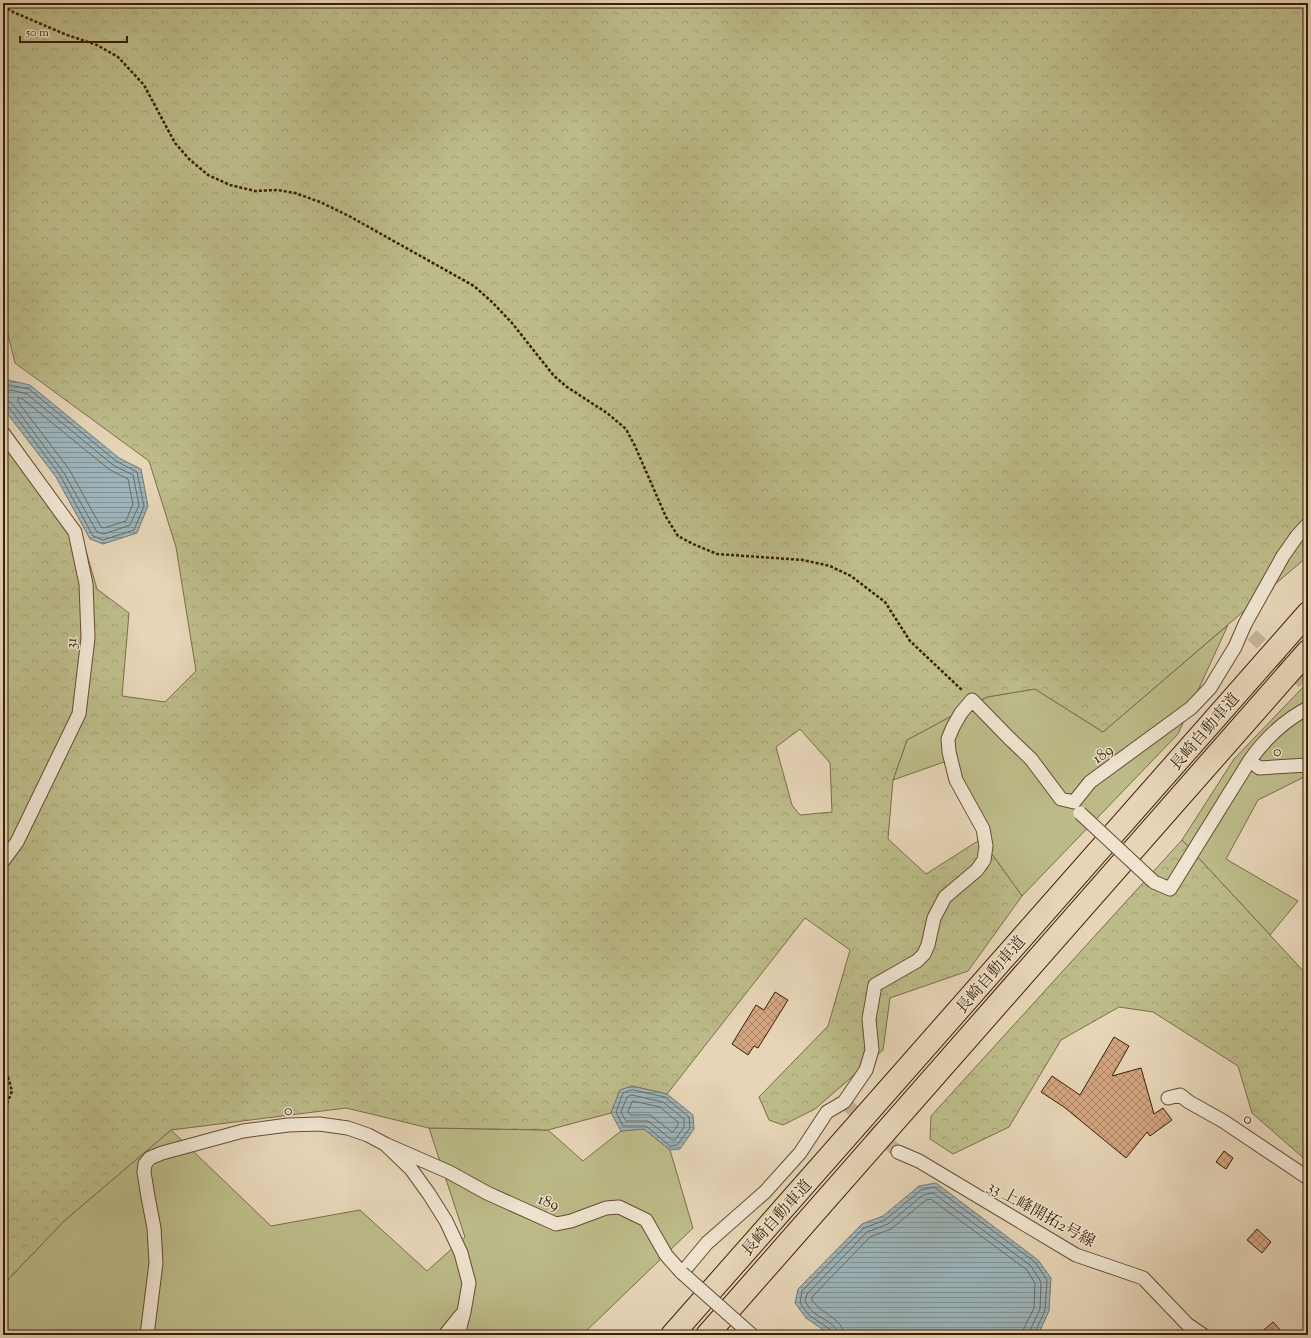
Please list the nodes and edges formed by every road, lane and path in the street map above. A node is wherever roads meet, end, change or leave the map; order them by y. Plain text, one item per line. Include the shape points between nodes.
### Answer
1 (3, 6) edge
2 (3, 433) edge
3 (1308, 524) edge
4 (1308, 612) edge
5 (1245, 624) junction
6 (1252, 635) tunnel mouth
7 (1308, 651) edge
8 (972, 700) junction
9 (1308, 708) edge
10 (1250, 760) junction
11 (1308, 768) edge
12 (1077, 808) junction
13 (3, 861) edge
14 (3, 1076) edge
15 (1168, 1098) dead end
16 (3, 1113) edge
17 (385, 1144) junction
18 (898, 1152) tunnel mouth
19 (1308, 1178) edge
20 (682, 1272) junction
21 (464, 1312) junction
22 (147, 1335) edge
23 (445, 1335) edge
24 (458, 1335) edge
25 (672, 1335) edge
26 (707, 1335) edge
27 (752, 1335) edge
28 (1203, 1335) edge

1 - 8 path via 118,57 144,85 175,143 208,175 230,185 255,191 277,190 295,193 320,202 474,286 512,323 554,376 626,429 666,517 678,536 717,554 803,560 830,566 851,576 885,602 910,641
2 - 13 street, 31 via 75,532 86,584 88,638 79,714 17,842
3 - 5 street, 189 via 1282,556
4 - 25 highway, 長崎自動車道
5 - 6 street
5 - 12 street, 189 via 1235,647 1210,688 1191,708 1090,782
7 - 26 highway, 長崎自動車道
8 - 12 street via 1031,759 1061,799
8 - 20 street via 961,713 948,739 956,780 982,829 986,846 984,860 977,870 945,897 934,918 924,954 917,961 875,986 869,1019 872,1050 866,1070 844,1102 827,1112 800,1153 765,1192 707,1243
9 - 10 street via 1293,716 1260,746
10 - 11 street, 0 via 1259,768 1306,765
10 - 12 street, bridge via 1170,889 1154,882
14 - 16 path via 8,1077 12,1091
15 - 19 street, 0 via 1180,1095
17 - 20 street, 189 via 556,1224 606,1208 619,1207 646,1220 666,1255
17 - 21 street, 0 via 411,1169 446,1221 461,1253 469,1282
17 - 22 street, 0 via 348,1128 319,1124 288,1125 243,1131 150,1158 145,1164 144,1172 154,1228 156,1263
18 - 28 street, 33 上峰開拓2号線 via 920,1161 1076,1255 1143,1278 1187,1324
20 - 27 street, 189, bridge
21 - 23 street
21 - 24 street

